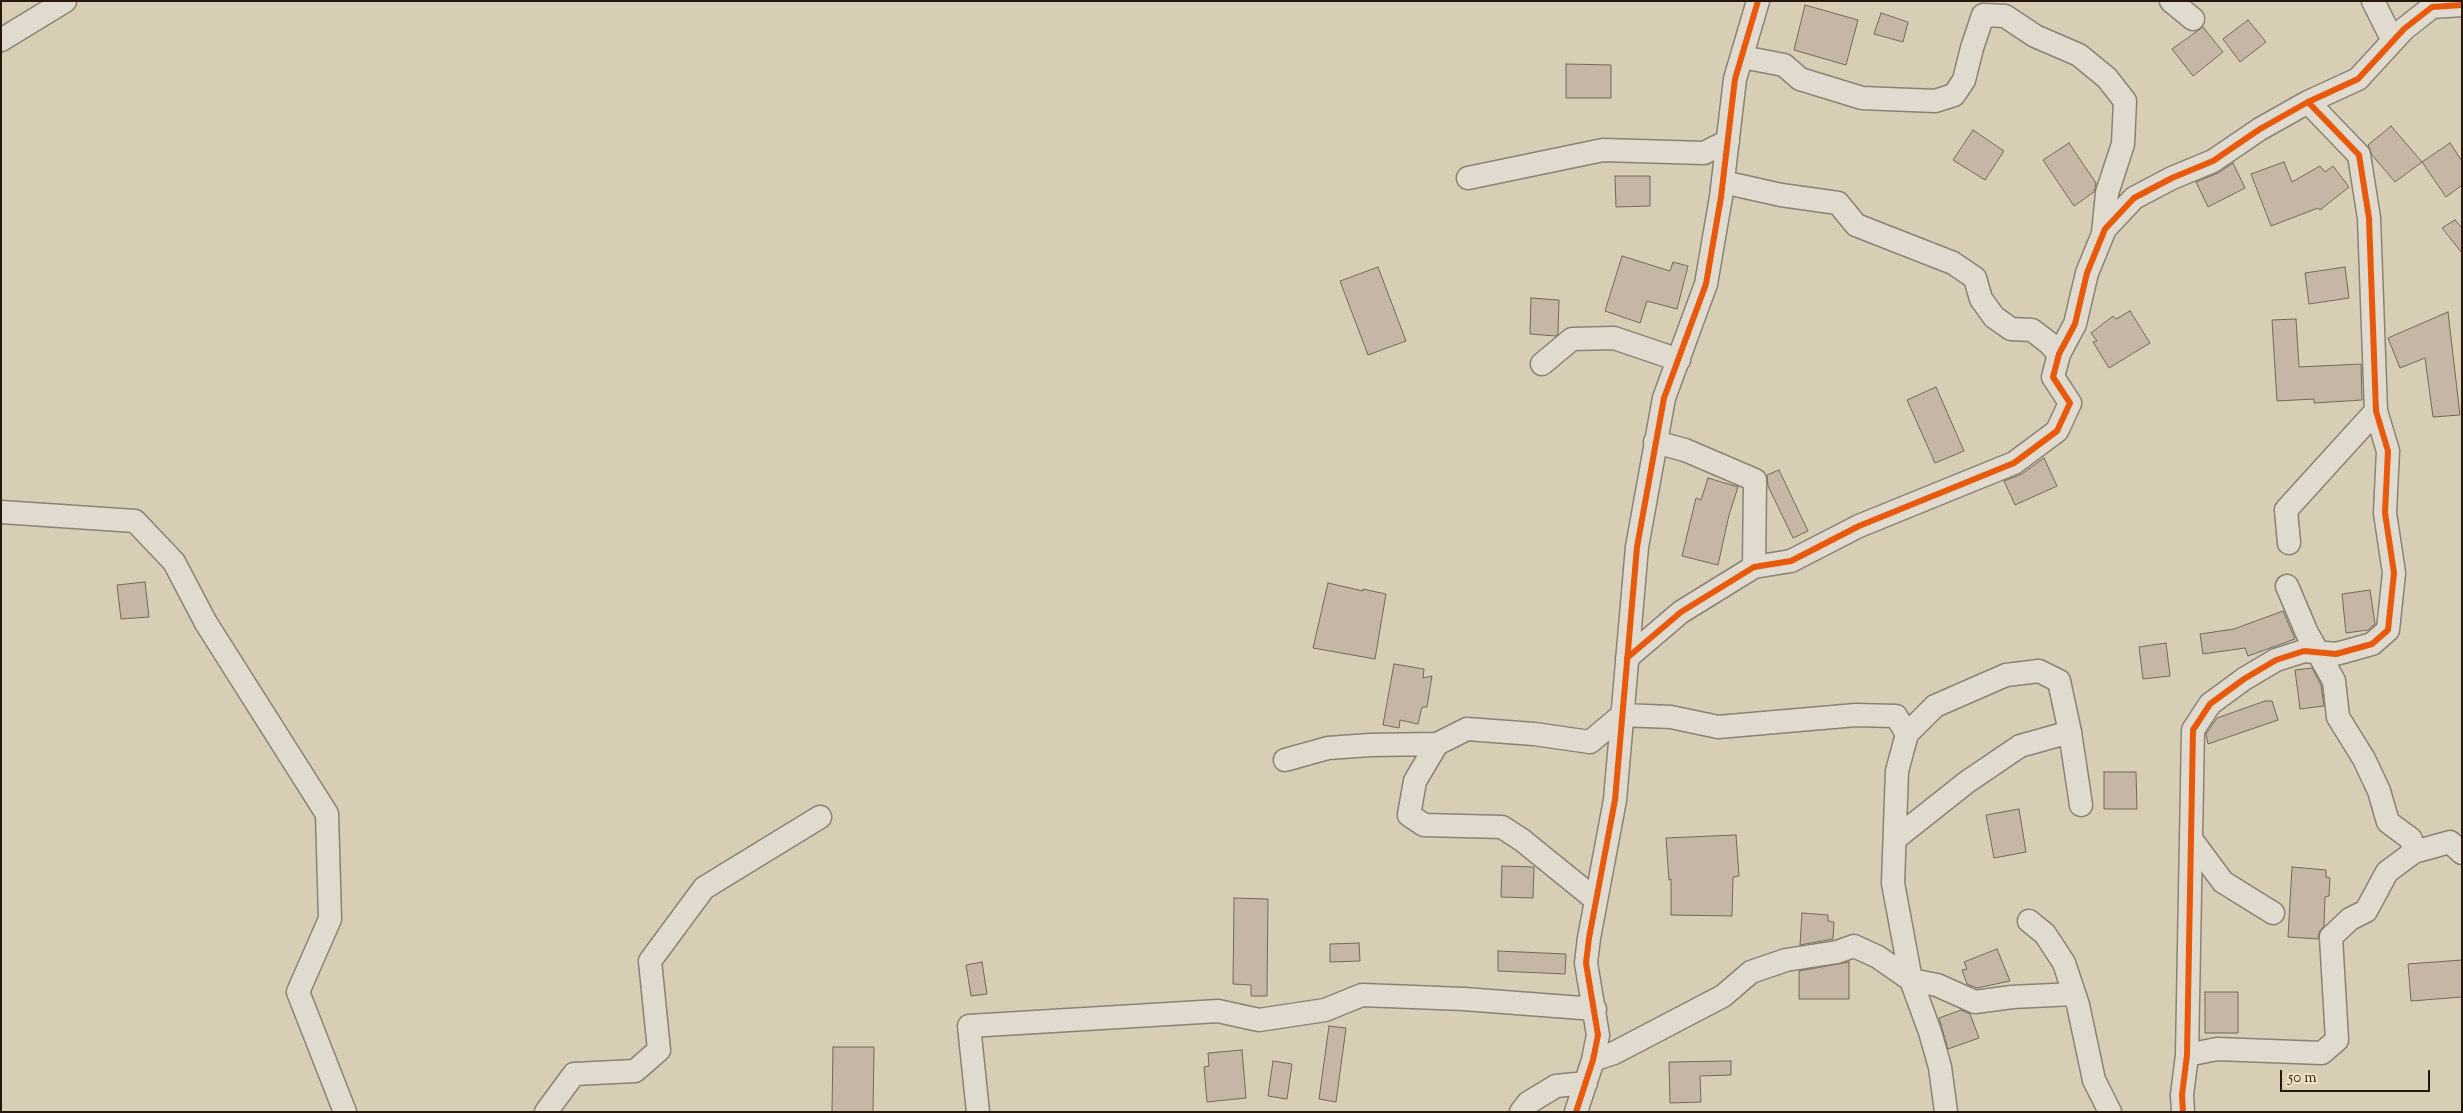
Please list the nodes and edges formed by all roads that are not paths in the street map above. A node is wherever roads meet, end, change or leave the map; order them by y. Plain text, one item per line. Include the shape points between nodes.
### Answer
1 (65, 1) edge
2 (1758, 1) edge
3 (2171, 1) edge
4 (2373, 1) edge
5 (2462, 5) edge
6 (2193, 19) dead end
7 (1, 40) edge
8 (2393, 41) junction
9 (1742, 57) junction
10 (2308, 102) junction
11 (1728, 141) junction
12 (1468, 178) dead end
13 (1723, 182) junction
14 (2103, 233) junction
15 (2059, 354) junction
16 (1679, 360) junction
17 (1542, 364) dead end
18 (2376, 411) junction
19 (1655, 442) junction
20 (1, 512) edge
21 (2289, 543) dead end
22 (1754, 567) junction
23 (2287, 586) dead end
24 (2318, 652) junction
25 (1627, 658) junction
26 (1622, 715) junction
27 (2070, 732) junction
28 (1907, 734) junction
29 (1437, 744) junction
30 (1285, 760) dead end
31 (2081, 805) dead end
32 (820, 818) dead end
33 (1895, 839) junction
34 (2191, 839) junction
35 (2414, 852) junction
36 (2462, 853) edge
37 (1596, 900) junction
38 (2272, 913) dead end
39 (2029, 921) dead end
40 (1910, 980) junction
41 (2074, 994) junction
42 (1595, 1009) junction
43 (2187, 1055) junction
44 (1593, 1060) junction
45 (1586, 1083) junction
46 (345, 1112) edge
47 (546, 1112) edge
48 (978, 1112) edge
49 (1521, 1112) edge
50 (1576, 1112) edge
51 (1946, 1112) edge
52 (2110, 1112) edge
53 (2183, 1112) edge

1 - 7 street
2 - 9 street
3 - 6 street
4 - 8 street
5 - 8 street via 2432,7
8 - 10 street via 2358,79
9 - 11 street via 1735,80
9 - 14 street via 1784,65 1800,79 1862,98 1935,102 1954,95 1964,80 1983,15 2005,16 2035,36 2079,55 2108,78 2125,101 2123,144 2107,193
10 - 14 street via 2260,128 2213,161 2134,198
10 - 18 street via 2359,155 2369,218
11 - 12 street via 1704,153 1603,150
11 - 13 street
13 - 15 street via 1838,203 1856,225 1953,262 1976,278 1982,299 1994,317 2012,329 2032,330
13 - 16 street via 1706,284
14 - 15 street via 2087,273 2075,324
15 - 22 street via 2053,377 2070,403 2057,431 2014,463 1859,526 1791,561
16 - 17 street via 1614,338 1572,339
16 - 19 street via 1664,398
18 - 21 street via 2286,510
18 - 24 street via 2388,450 2385,513 2394,573 2388,630 2372,644 2336,654
19 - 22 street via 1685,450 1756,480
19 - 25 street via 1637,547
20 - 46 street via 135,520 174,562 206,623 327,814 330,919 298,992
22 - 25 street via 1681,612
23 - 24 street
24 - 34 street via 2304,650 2276,660 2210,704 2193,730
24 - 35 street via 2334,681 2338,717 2364,759 2379,791 2388,822 2412,839
25 - 26 street
26 - 28 street via 1671,717 1718,727 1856,715 1896,716
26 - 29 street via 1590,742 1468,729
26 - 37 street via 1615,800
27 - 28 street via 2059,681 2039,671 2006,674 1935,706
27 - 31 street
27 - 33 street via 2020,746 1967,782
28 - 33 street via 1896,771
29 - 30 street via 1328,748
29 - 37 street via 1416,781 1409,815 1424,825 1502,827
32 - 47 street via 704,888 650,961 658,1050 635,1071 574,1074
33 - 40 street via 1893,883
34 - 38 street via 2223,882
34 - 43 street
35 - 36 street via 2450,842
35 - 43 street via 2386,872 2366,911 2350,919 2331,937 2336,1040 2322,1053 2218,1049
37 - 42 street via 1586,964
39 - 41 street via 2044,934 2064,962
40 - 41 street via 1937,985 1975,1002
40 - 44 street via 1878,957 1854,946 1786,960 1751,972 1723,996 1614,1053
40 - 51 street via 1940,1067
41 - 52 street via 2094,1080
42 - 44 street via 1598,1036
42 - 48 street via 1362,995 1325,1010 1259,1020 1218,1010 970,1026
43 - 53 street
44 - 45 street
45 - 49 street via 1556,1086 1528,1103
45 - 50 street

